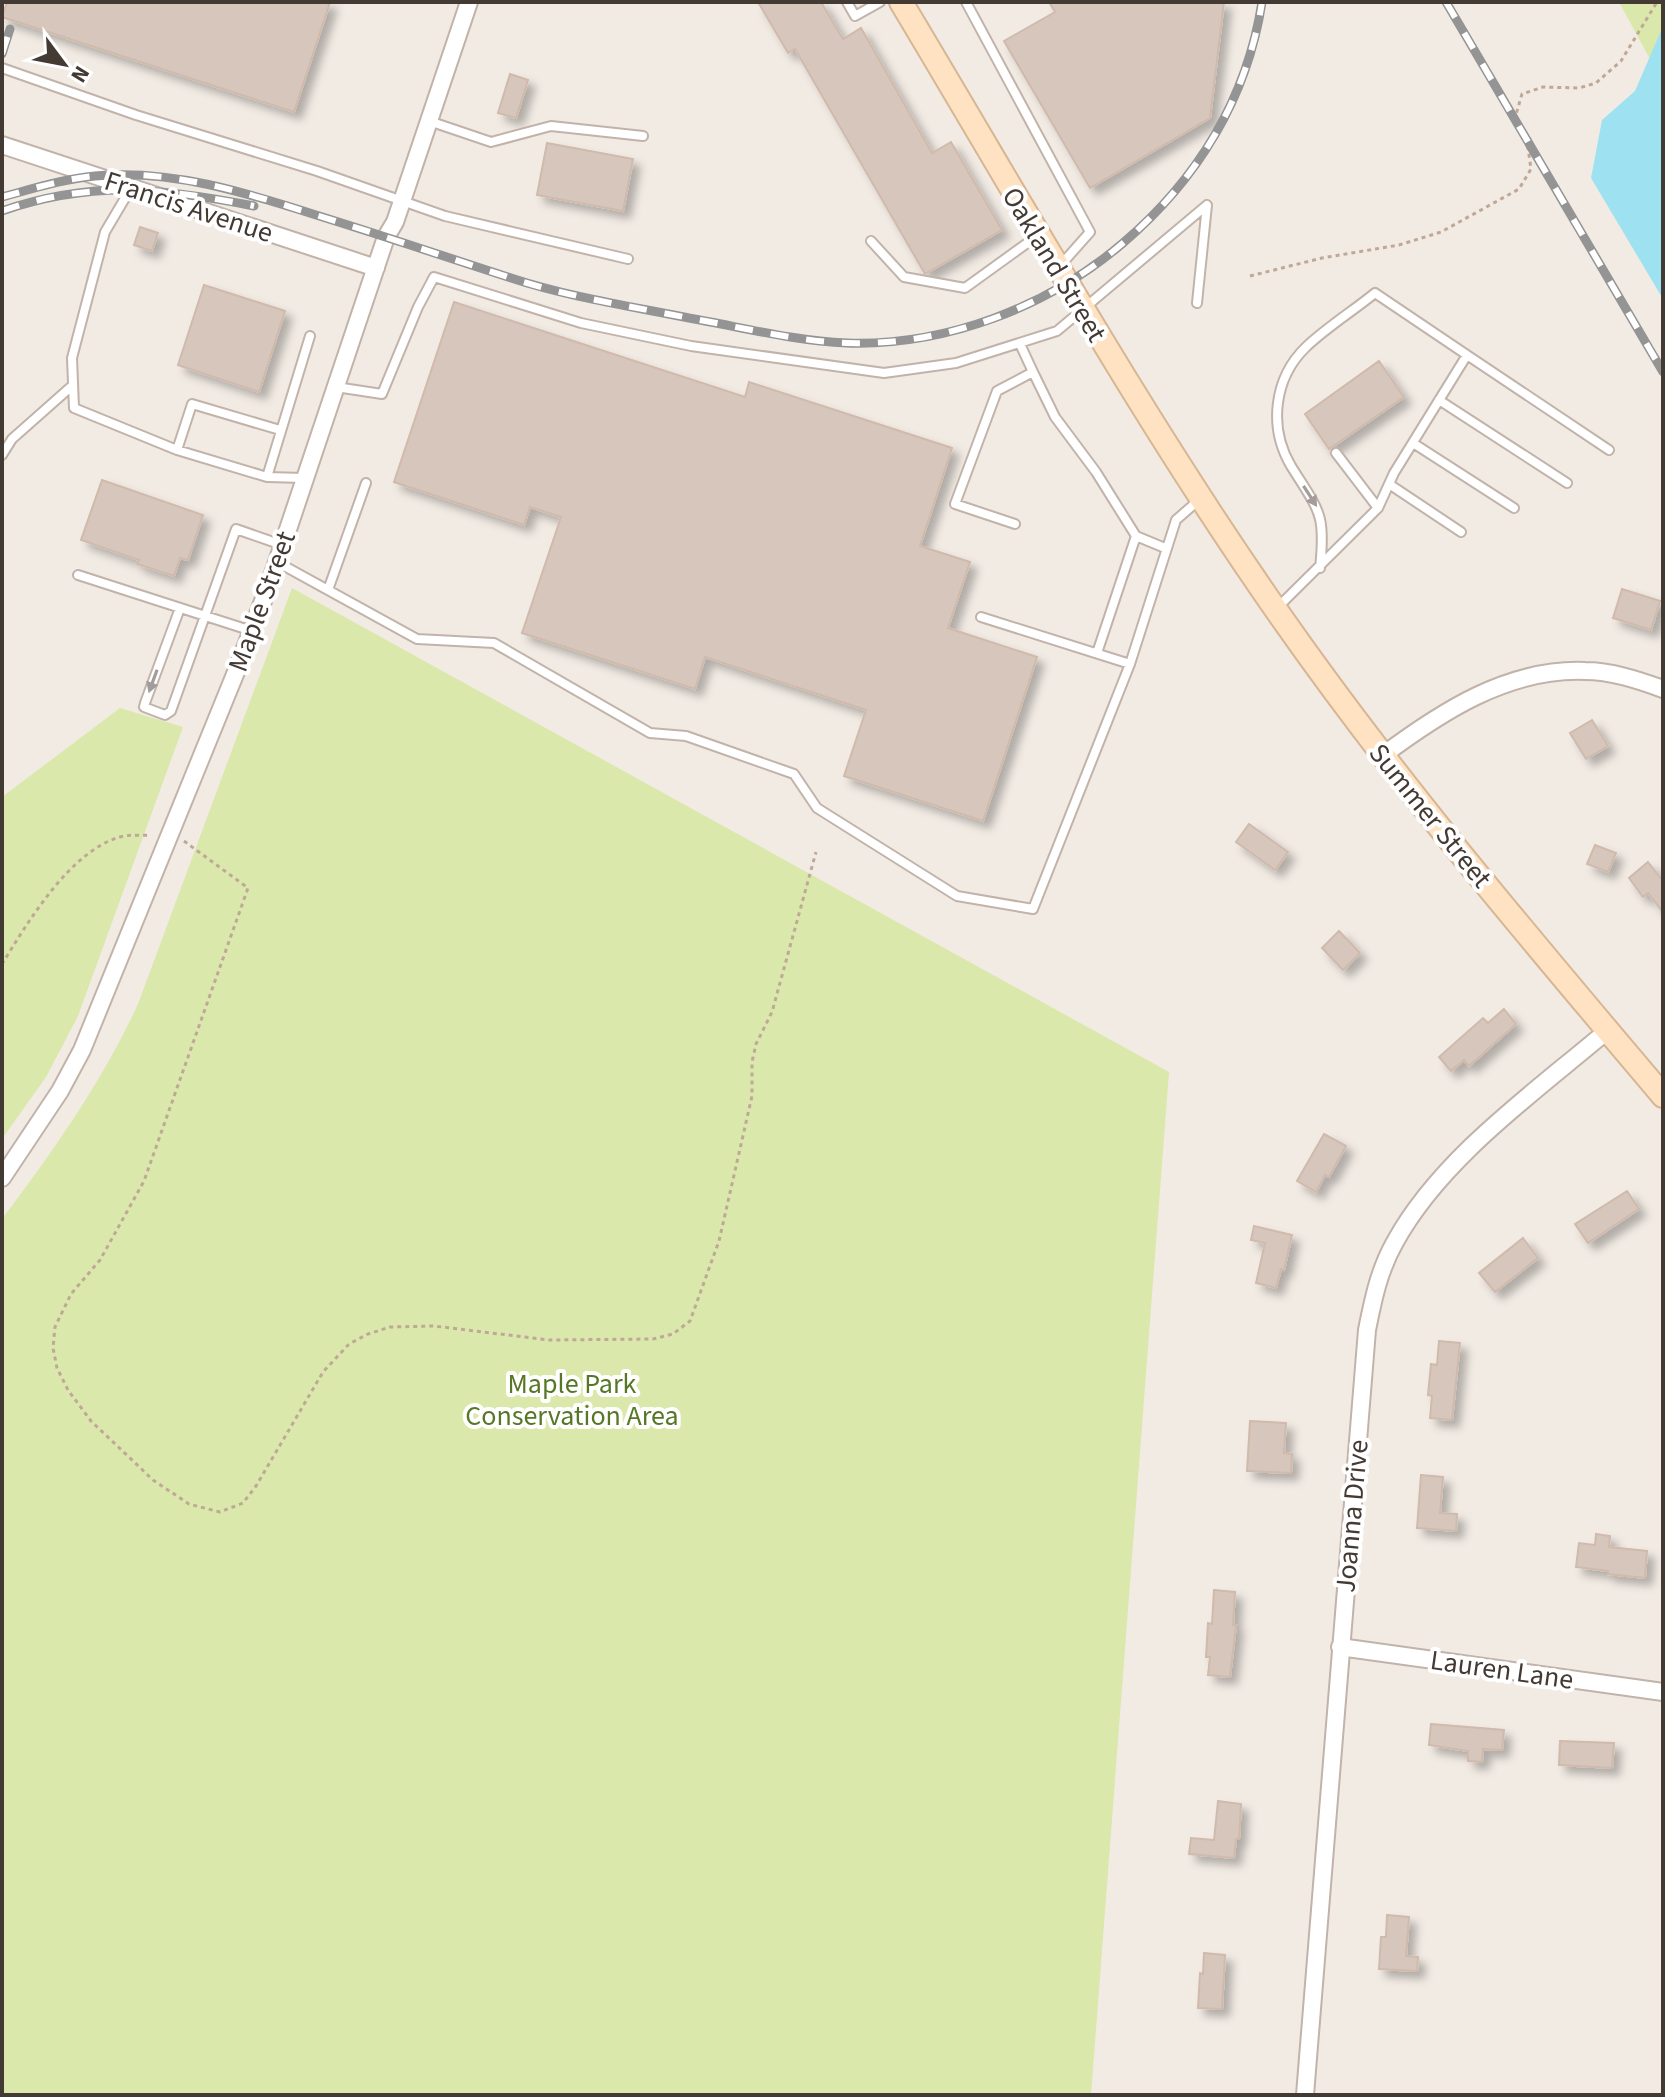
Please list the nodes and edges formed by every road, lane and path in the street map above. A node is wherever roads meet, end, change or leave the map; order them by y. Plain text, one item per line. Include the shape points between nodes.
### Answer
1 (469, 2) edge
2 (847, 2) edge
3 (880, 2) edge
4 (901, 2) edge
5 (966, 2) edge
6 (1657, 2) edge
7 (2, 68) edge
8 (429, 121) junction
9 (643, 136) dead end
10 (2, 145) edge
11 (131, 188) junction
12 (402, 200) junction
13 (1038, 236) junction
14 (871, 241) dead end
15 (628, 259) dead end
16 (376, 268) junction
17 (1057, 269) junction
18 (1250, 276) dead end
19 (1197, 303) dead end
20 (1082, 310) junction
21 (310, 336) dead end
22 (1020, 344) junction
23 (1467, 355) junction
24 (1033, 372) junction
25 (73, 385) junction
26 (336, 387) junction
27 (1439, 400) junction
28 (280, 430) junction
29 (1413, 443) junction
30 (177, 450) junction
31 (1609, 450) dead end
32 (1336, 453) dead end
33 (2, 455) edge
34 (267, 477) junction
35 (304, 478) junction
36 (366, 483) dead end
37 (1567, 483) dead end
38 (1389, 484) junction
39 (1200, 499) junction
40 (1378, 508) junction
41 (1514, 508) dead end
42 (1215, 521) joint
43 (1015, 524) dead end
44 (1461, 532) dead end
45 (1136, 536) junction
46 (282, 545) junction
47 (1165, 548) junction
48 (277, 562) junction
49 (1320, 568) junction
50 (78, 575) dead end
51 (328, 590) junction
52 (180, 608) junction
53 (1276, 609) junction
54 (204, 617) junction
55 (981, 617) dead end
56 (252, 631) junction
57 (1097, 653) junction
58 (1130, 664) junction
59 (1663, 689) edge
60 (1382, 756) junction
61 (171, 832) junction
62 (816, 852) dead end
63 (2, 964) edge
64 (1608, 1030) junction
65 (1663, 1096) edge
66 (2, 1178) edge
67 (1340, 1647) junction
68 (1663, 1692) edge
69 (1305, 2095) edge

1 - 8 street, Maple Street
2 - 3 lane via 855,16
4 - 13 main road, Oakland Street
5 - 17 lane via 1090,232
6 - 18 path via 1621,61 1596,83 1522,94 1515,118 1531,169 1519,189 1441,232
7 - 12 lane
8 - 9 lane via 491,142 551,126
8 - 12 street, Maple Street
10 - 11 street, Francis Avenue
11 - 16 street, Francis Avenue
11 - 25 lane via 105,232 72,358
12 - 15 lane via 480,225
12 - 16 street, Maple Street
13 - 14 lane via 965,288 904,277
13 - 17 main road, Oakland Street
16 - 26 street, Maple Street
17 - 20 main road, Oakland Street
19 - 20 lane via 1207,205
20 - 22 lane via 1057,331
20 - 39 main road, Oakland Street
21 - 28 lane
22 - 24 lane
22 - 26 lane via 956,363 884,373 691,346 581,323 434,277 382,394
23 - 27 lane
23 - 31 lane
23 -> 49 lane via 1375,293 1306,347 1288,371 1277,401 1276,429 1288,462 1318,508 1324,533
24 - 43 lane via 997,391 955,504
24 - 45 lane via 1055,417
25 - 30 lane via 74,408
25 - 33 lane via 12,439
26 - 35 street, Maple Street
27 - 29 lane
27 - 37 lane
28 - 30 lane via 192,404
28 - 34 lane
29 - 38 lane
29 - 41 lane
30 - 34 lane
32 - 40 lane
34 - 35 lane
35 - 46 street, Maple Street
36 - 51 lane
38 - 40 lane
38 - 44 lane
39 - 42 main road, Oakland Street
39 - 47 lane via 1176,520
40 - 49 lane
42 - 53 main road, Summer Street
45 - 47 lane
45 - 57 lane
46 - 48 street, Maple Street
46 - 54 lane via 236,529
47 - 58 lane
48 - 51 lane
48 - 56 street, Maple Street
49 - 53 lane
50 - 52 lane
51 - 58 lane via 417,639 494,643 650,733 686,736 794,774 817,808 957,896 1033,909
52 - 54 lane
52 -> 54 lane via 145,703 148,709 165,715 171,711
53 - 60 main road, Summer Street
54 - 56 lane
55 - 57 lane
56 - 61 street, Maple Street
57 - 58 lane
59 - 60 street via 1582,670 1518,680 1445,711
60 - 64 main road, Summer Street
61 - 62 path via 248,888 144,1181 100,1260 71,1294 55,1327 53,1348 68,1390 91,1421 153,1480 189,1504 220,1512 243,1503 323,1372 349,1344 368,1334 390,1327 434,1326 549,1340 653,1339 673,1334 690,1321 719,1241 752,1096 756,1044 772,1012
61 - 63 path via 122,836 98,846 36,908
61 - 66 street, Maple Street via 82,1050
64 - 65 main road, Summer Street
64 - 67 street, Joanna Drive via 1453,1165 1421,1203 1385,1261 1367,1330
67 - 68 street, Lauren Lane
67 - 69 street, Joanna Drive

